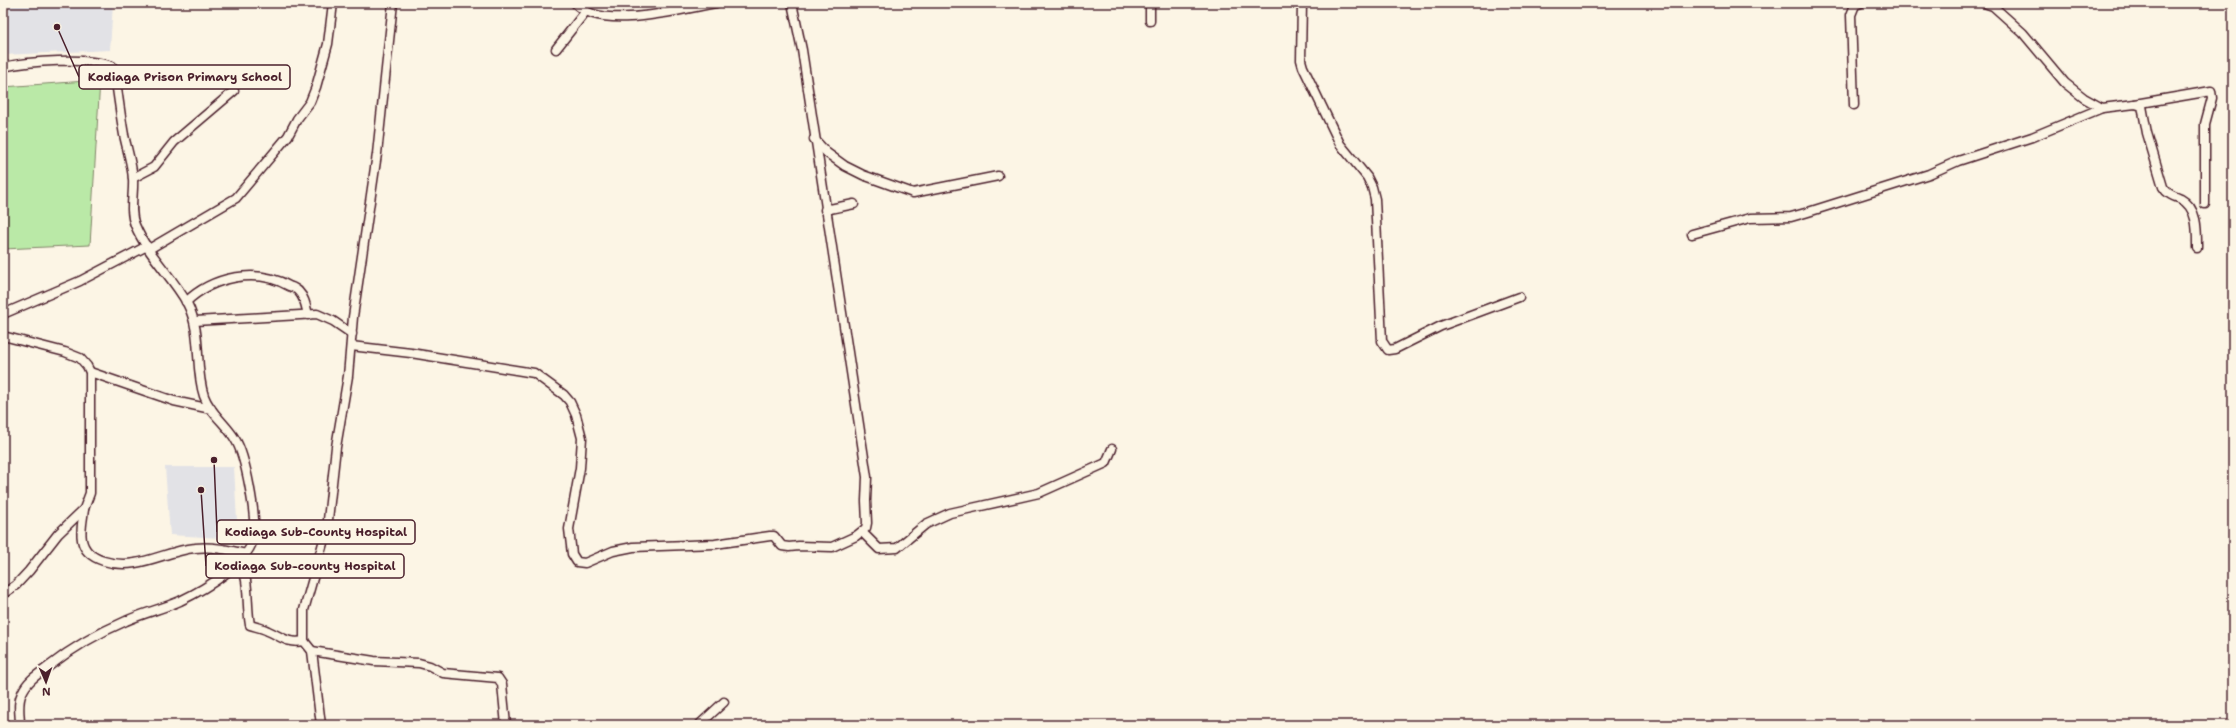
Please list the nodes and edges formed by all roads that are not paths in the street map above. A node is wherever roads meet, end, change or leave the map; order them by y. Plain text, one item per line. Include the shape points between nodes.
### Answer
1 (333, 3) edge
2 (394, 3) edge
3 (575, 3) edge
4 (716, 3) edge
5 (792, 3) edge
6 (1150, 3) edge
7 (1302, 3) edge
8 (1861, 3) edge
9 (1984, 3) edge
10 (678, 6) edge
11 (586, 11) junction
12 (1150, 21) dead end
13 (556, 49) dead end
14 (3, 67) edge
15 (234, 91) dead end
16 (2136, 104) junction
17 (1854, 105) dead end
18 (2102, 108) junction
19 (814, 140) junction
20 (998, 176) dead end
21 (133, 178) junction
22 (854, 204) dead end
23 (2205, 204) dead end
24 (825, 210) junction
25 (1692, 234) dead end
26 (148, 248) junction
27 (2197, 248) dead end
28 (1520, 297) dead end
29 (186, 302) junction
30 (3, 314) edge
31 (308, 315) junction
32 (195, 321) junction
33 (352, 334) junction
34 (3, 336) edge
35 (351, 346) junction
36 (90, 372) junction
37 (211, 409) junction
38 (1112, 449) dead end
39 (84, 509) junction
40 (862, 532) junction
41 (246, 554) junction
42 (240, 561) junction
43 (3, 594) edge
44 (304, 641) junction
45 (312, 651) junction
46 (724, 702) dead end
47 (20, 725) edge
48 (321, 725) edge
49 (506, 725) edge
50 (699, 725) edge

1 - 26 street via 328,44 316,88 288,136 236,198
2 - 33 street via 377,154
3 - 11 street
4 - 10 street
5 - 19 street via 802,50
6 - 12 street
7 - 28 street via 1303,67 1340,144 1367,177 1375,199 1382,341 1385,348 1395,349 1441,326
8 - 17 street via 1855,5 1851,15
9 - 18 street via 1993,6 2023,32 2065,84
10 - 11 street via 615,18 595,16
11 - 13 street
14 - 21 street via 51,61 112,66
15 - 21 street via 174,142 154,167
16 - 18 street
16 - 23 street via 2210,91 2212,98 2205,124
16 - 27 street via 2144,110 2147,133 2163,187 2192,209 2197,229
18 - 25 street via 2032,137 1958,161 1929,174 1805,213 1791,217 1750,218
19 - 20 street via 845,166 913,193
19 - 24 street
21 - 26 street via 135,225
22 - 24 street
24 - 40 street via 867,477 867,523
26 - 29 street
26 - 30 street
29 - 31 street via 195,293 218,281 241,277 267,277 299,292
29 - 32 street
31 - 32 street
31 - 33 street via 324,316
32 - 37 street via 203,394
33 - 35 street
34 - 36 street via 80,358
35 - 40 street via 534,373 564,395 576,415 582,438 580,468 569,529 572,554 576,562 585,563 613,551 633,547 715,544 770,536 774,536 782,546 789,548 832,547
35 - 44 street via 327,529 304,610
36 - 37 street via 174,400
36 - 39 street via 90,493
37 - 41 street via 236,440 243,459 254,515 254,536
38 - 40 street via 1106,463 1039,493 950,513 926,524 897,548 879,549
39 - 41 street via 81,538 88,553 96,559 134,563 195,548 221,548
39 - 43 street via 58,534 16,585
41 - 42 street
42 - 44 street via 246,578 250,625 268,631 285,641
42 - 47 street via 223,575 181,601 127,620 80,644 58,659 34,677 23,691 19,705
44 - 45 street
45 - 48 street
45 - 49 street via 374,661 419,663 443,673 498,678 502,684
46 - 50 street

